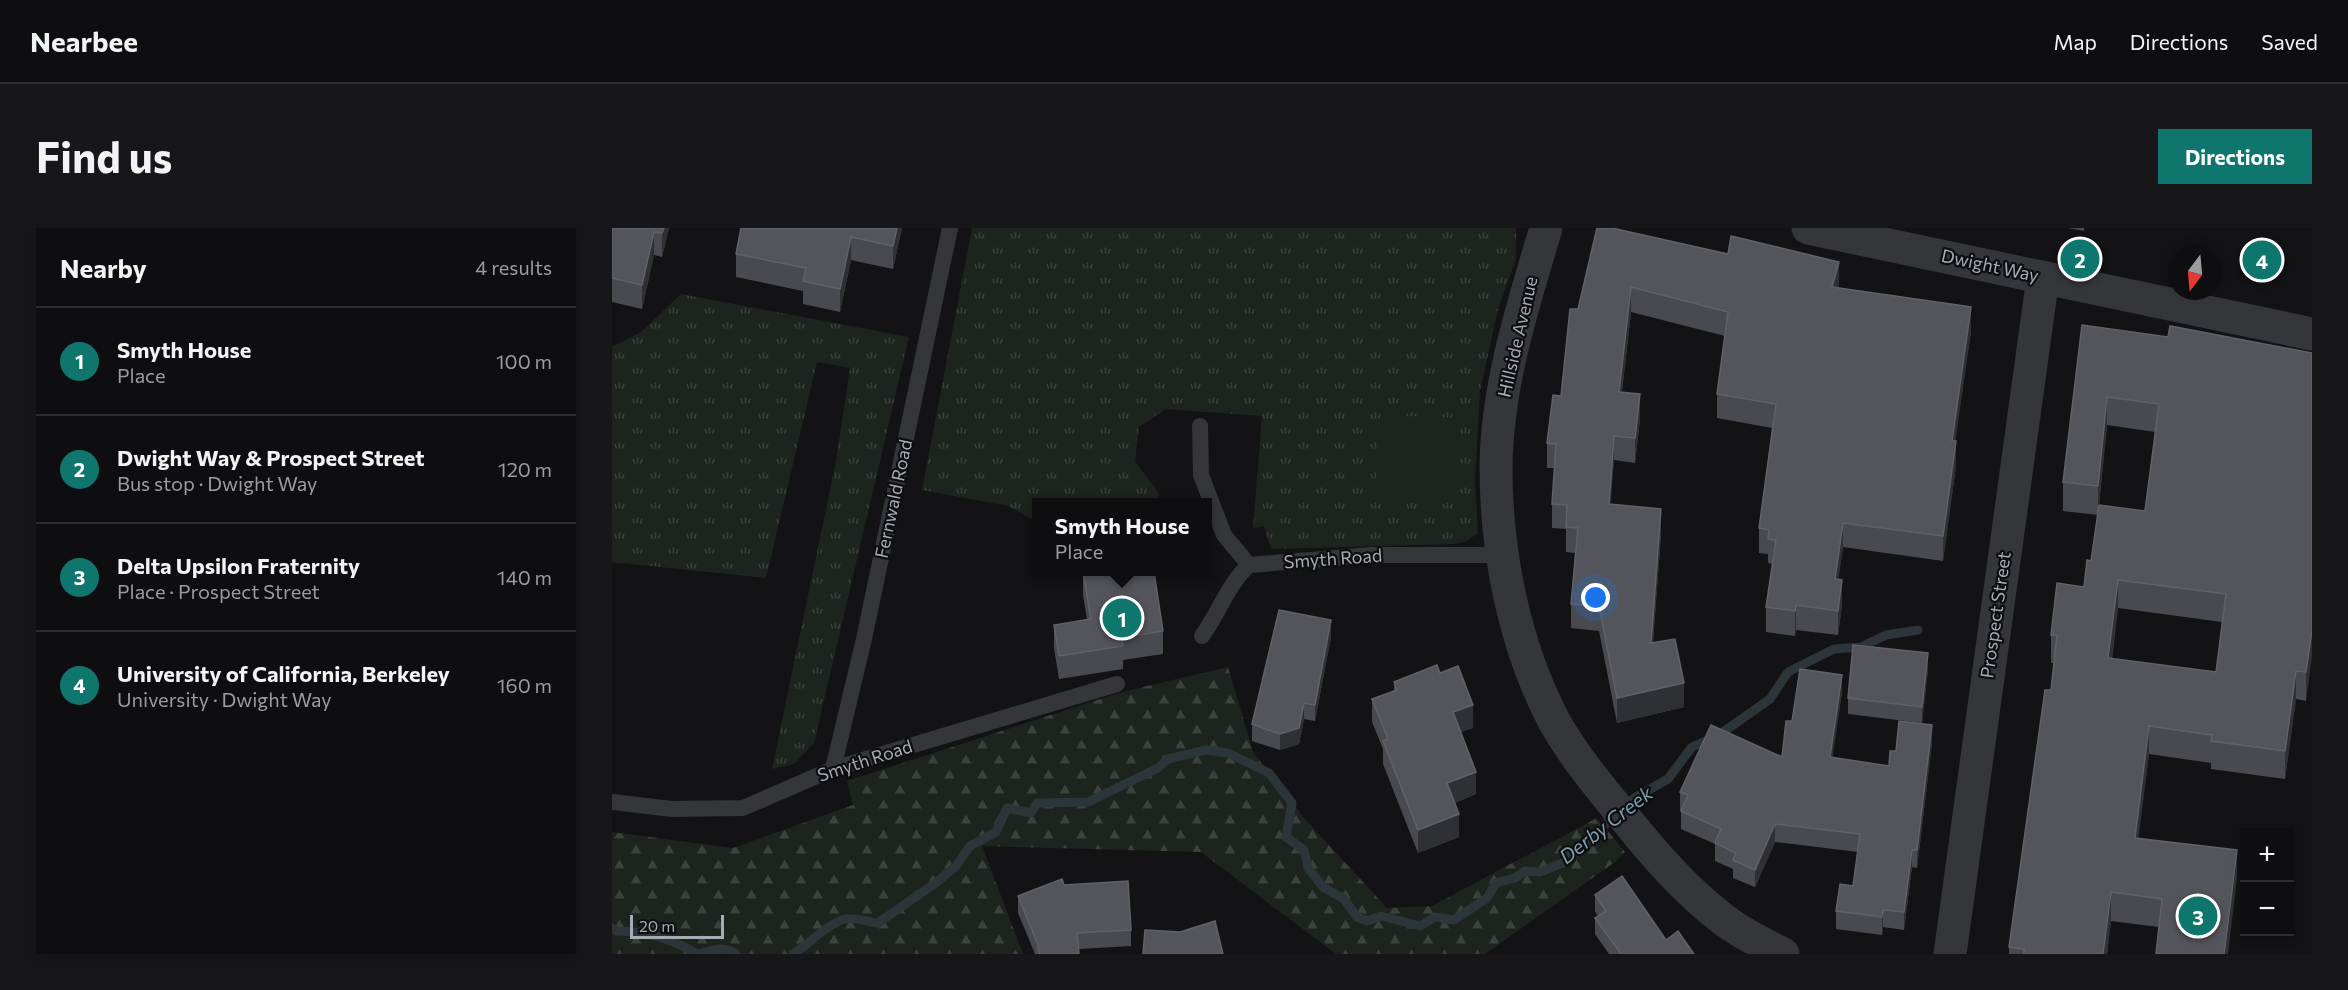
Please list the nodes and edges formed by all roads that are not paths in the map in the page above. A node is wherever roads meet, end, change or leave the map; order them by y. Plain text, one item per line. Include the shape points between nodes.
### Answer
1 (950, 228) edge
2 (1546, 228) edge
3 (1808, 228) edge
4 (1922, 240) edge
5 (2043, 277) junction
6 (2312, 334) edge
7 (1200, 426) dead end
8 (1210, 498) edge
9 (1212, 504) edge
10 (1503, 555) junction
11 (1249, 565) junction
12 (1202, 636) dead end
13 (1117, 684) dead end
14 (833, 770) junction
15 (612, 802) edge
16 (1783, 954) edge
17 (1950, 954) edge

1 - 14 lane, Fernwald Road
2 - 10 street, Hillside Avenue via 1511,348 1501,405 1496,466
3 - 4 street, Dwight Way
4 - 5 street, Dwight Way
5 - 6 street, Dwight Way
5 - 17 street, Prospect Street
7 - 8 lane via 1201,475
9 - 11 lane via 1224,535
10 - 11 lane, Smyth Road via 1372,555
10 - 16 street, Hillside Avenue via 1526,652 1550,711 1601,790 1657,859 1731,925
11 - 12 lane via 1234,579 1218,614
13 - 14 lane, Smyth Road
14 - 15 lane, Smyth Road via 743,808 672,810

